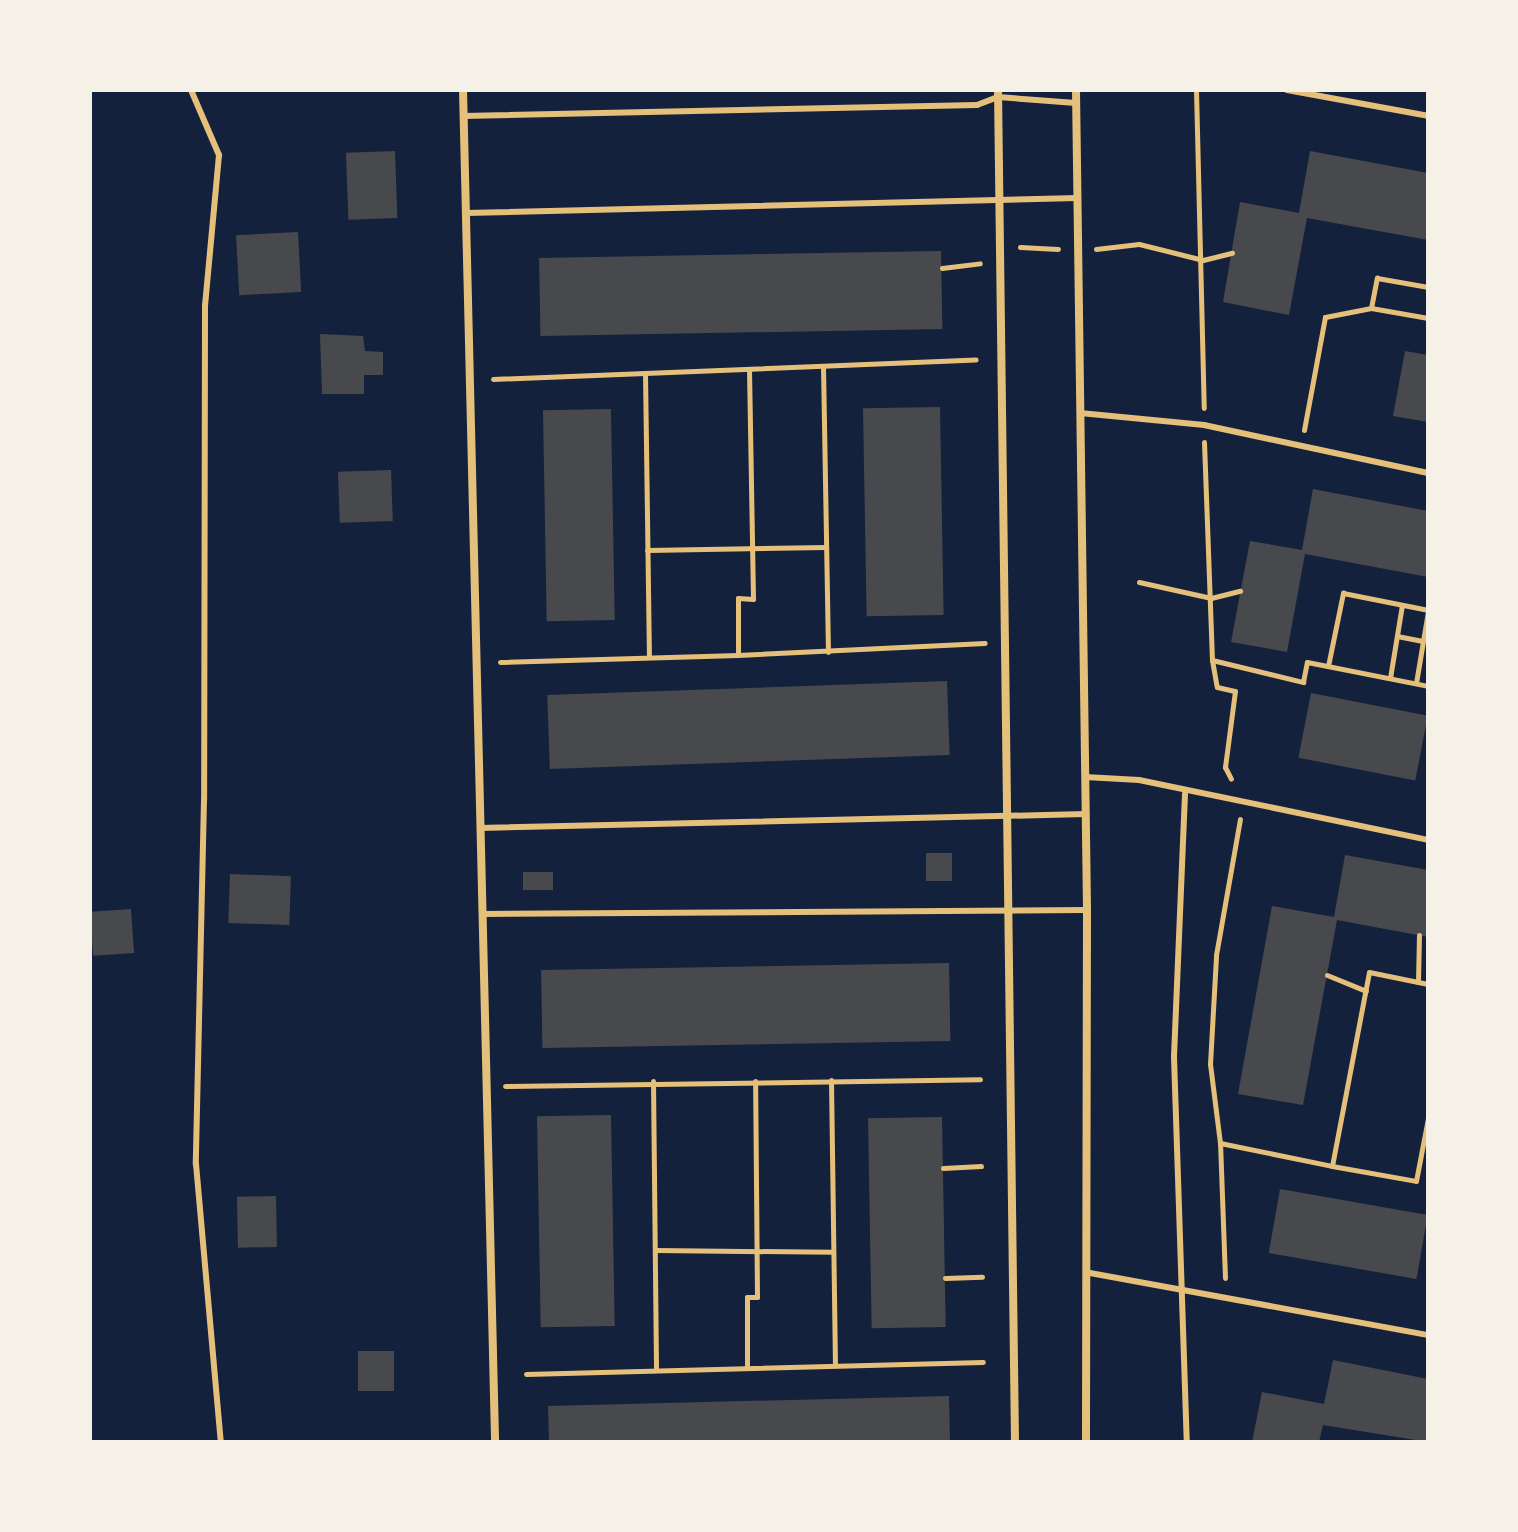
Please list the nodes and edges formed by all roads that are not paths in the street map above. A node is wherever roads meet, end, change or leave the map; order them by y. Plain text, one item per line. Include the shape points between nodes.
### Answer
1 (191, 90) edge
2 (463, 90) edge
3 (1076, 90) edge
4 (1287, 90) edge
5 (998, 94) edge
6 (1076, 103) junction
7 (463, 116) junction
8 (1428, 116) edge
9 (1079, 198) junction
10 (1000, 201) junction
11 (466, 213) junction
12 (1080, 413) junction
13 (1428, 473) edge
14 (1085, 777) junction
15 (1185, 794) junction
16 (1086, 814) junction
17 (1011, 815) junction
18 (480, 828) junction
19 (1428, 840) edge
20 (1087, 910) junction
21 (1011, 911) junction
22 (483, 914) junction
23 (1090, 1273) junction
24 (1185, 1289) junction
25 (1428, 1335) edge
26 (221, 1442) edge
27 (495, 1442) edge
28 (1015, 1442) edge
29 (1086, 1442) edge
30 (1187, 1442) edge

1 - 26 lane via 219,155 205,305 204,784 196,1164
2 - 7 street
3 - 6 street
4 - 8 lane
5 - 6 lane
5 - 7 lane via 977,105
5 - 10 street
6 - 9 street
7 - 11 street
9 - 10 lane
9 - 12 street
10 - 11 lane
10 - 17 street
11 - 18 street
12 - 13 lane via 1204,425
12 - 14 street
14 - 15 lane via 1139,780
14 - 16 street
15 - 19 lane
15 - 24 lane via 1174,1057
16 - 17 lane
16 - 20 street
17 - 18 lane
17 - 21 street
18 - 22 street
20 - 21 lane
20 - 23 street
21 - 22 lane
21 - 28 street
22 - 27 street
23 - 24 lane
23 - 29 street
24 - 25 lane
24 - 30 lane

